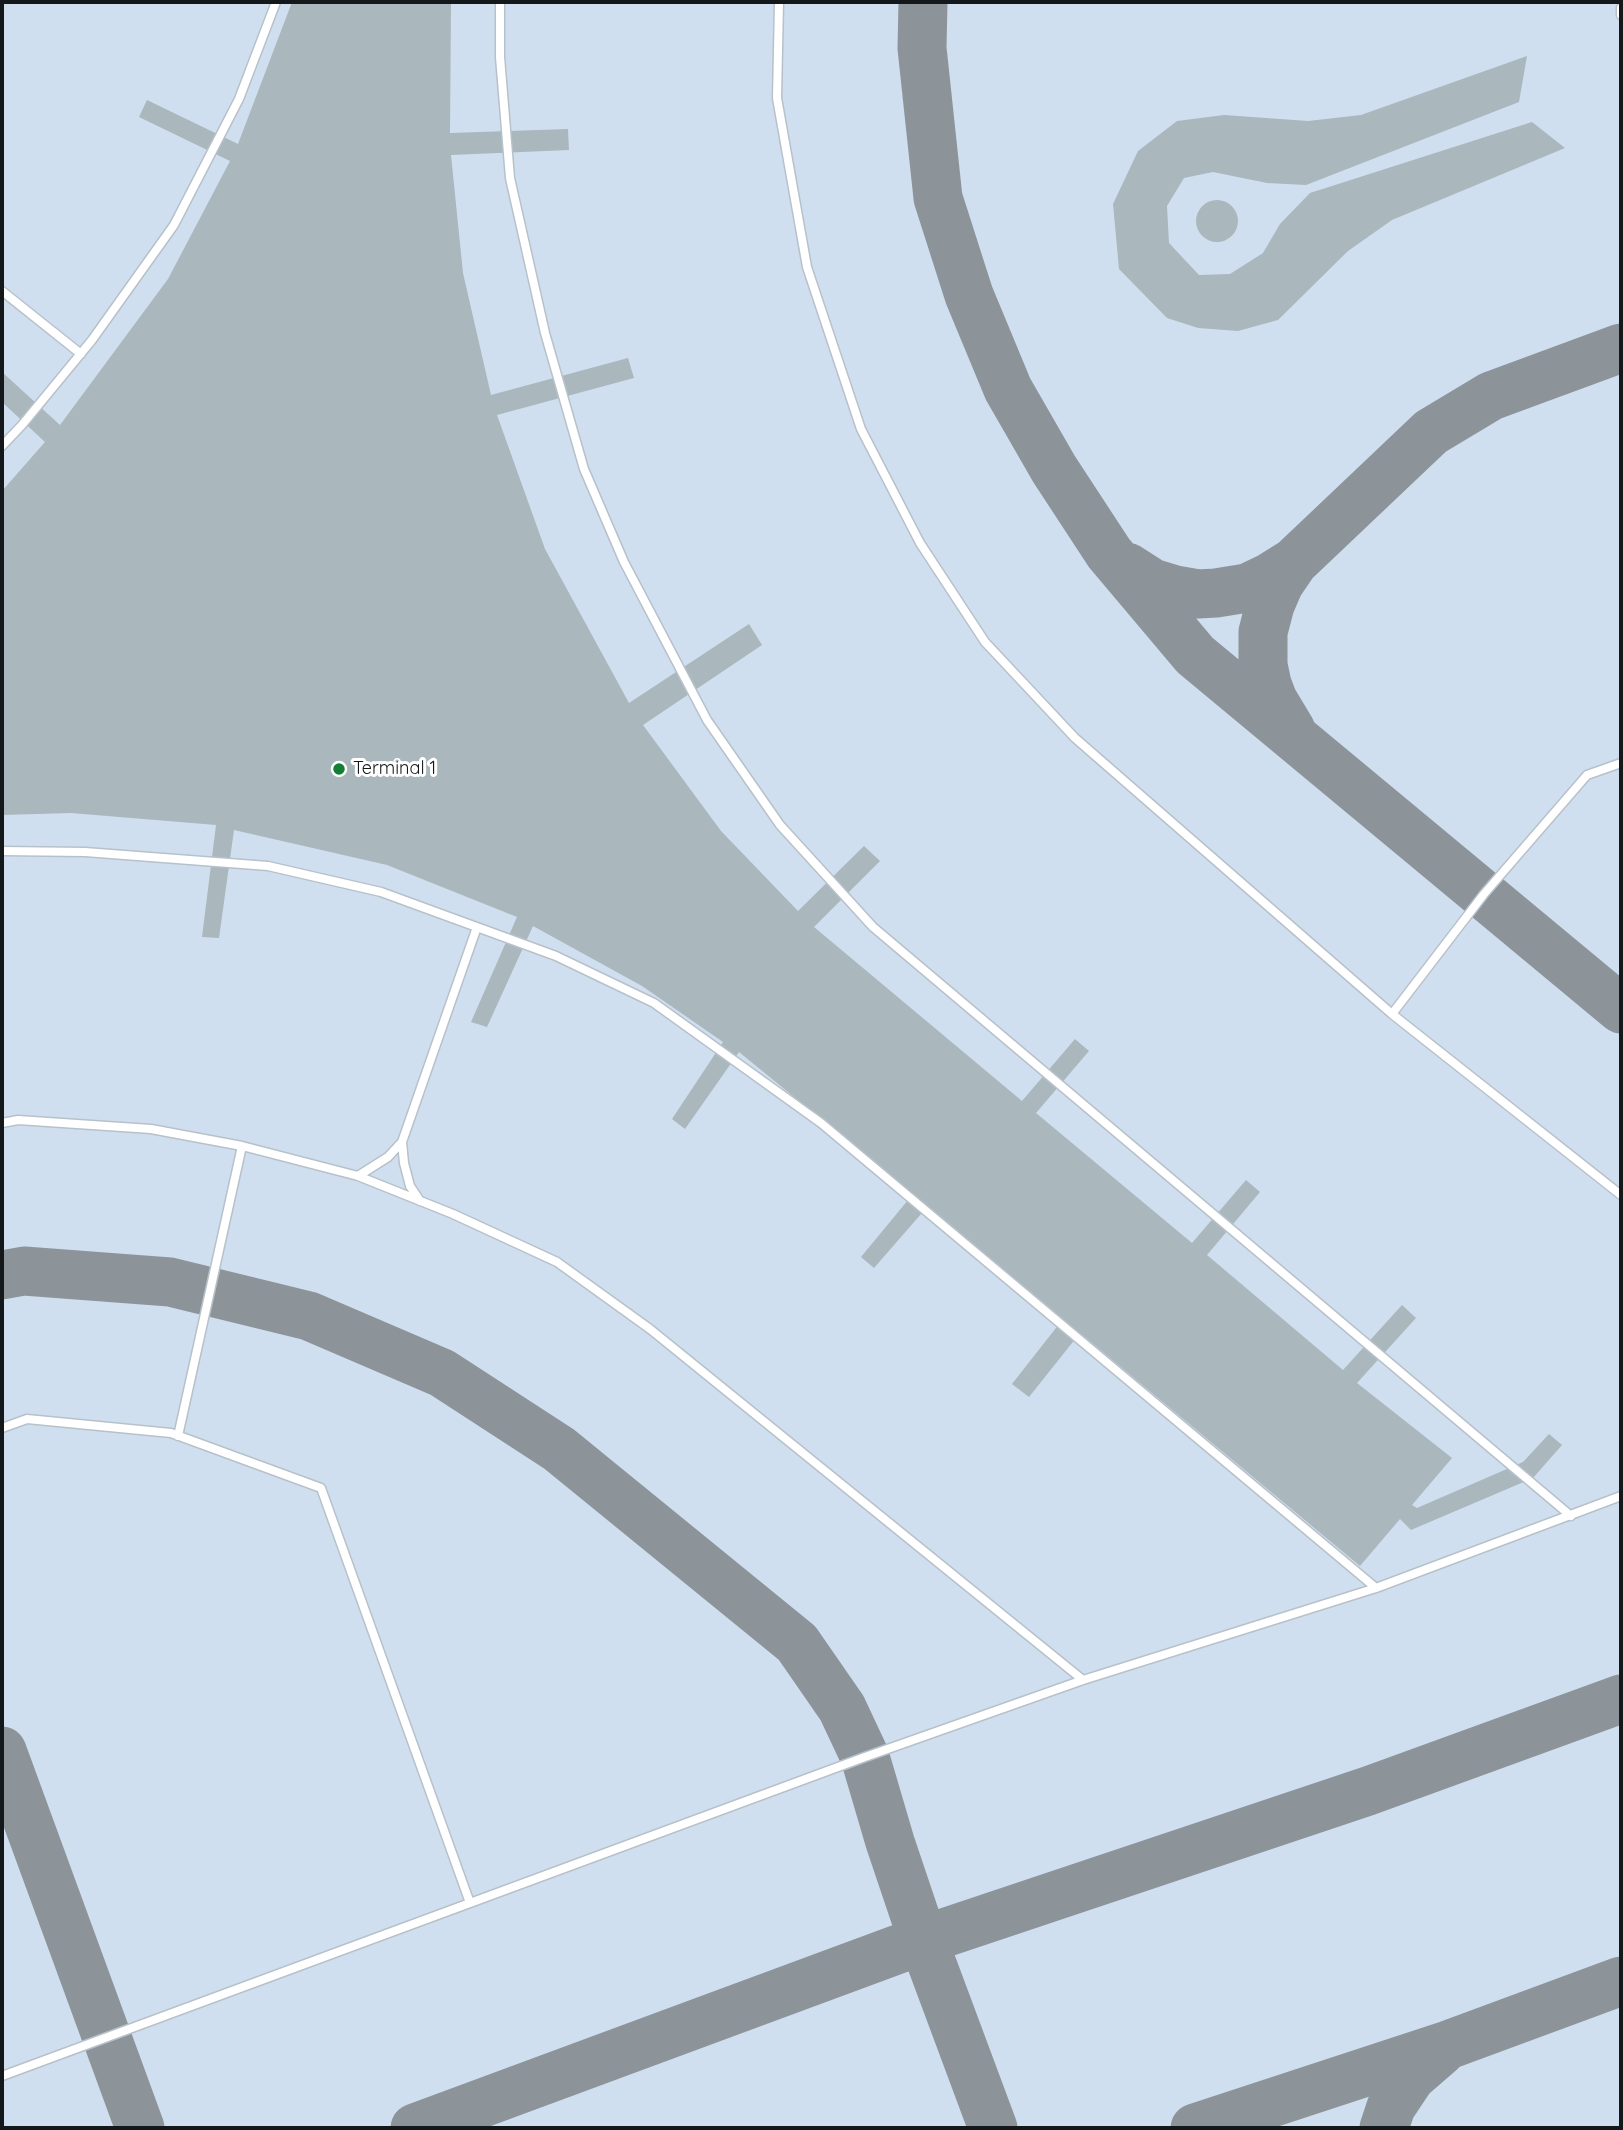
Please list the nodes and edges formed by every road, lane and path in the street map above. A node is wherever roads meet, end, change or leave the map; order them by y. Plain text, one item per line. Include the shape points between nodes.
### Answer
1 (276, 2) edge
2 (500, 2) edge
3 (779, 2) edge
4 (1621, 8) edge
5 (1621, 15) edge
6 (2, 291) edge
7 (81, 354) junction
8 (2, 446) edge
9 (1621, 763) edge
10 (2, 851) edge
11 (477, 927) junction
12 (1392, 1014) junction
13 (2, 1123) edge
14 (402, 1142) junction
15 (242, 1146) junction
16 (358, 1176) junction
17 (1621, 1195) edge
18 (420, 1201) junction
19 (2, 1428) edge
20 (178, 1436) junction
21 (1621, 1496) edge
22 (1571, 1516) junction
23 (1376, 1588) junction
24 (1083, 1680) junction
25 (470, 1903) junction
26 (2, 2076) edge

1 - 7 lane via 239,99 174,225
2 - 22 lane via 510,178 545,333 584,469 624,562 707,720 780,825 873,927
3 - 12 lane via 777,98 807,267 861,429 920,543 985,642 1075,737
4 - 5 lane
6 - 7 lane
7 - 8 lane
9 - 12 lane via 1587,775 1484,894
10 - 11 lane via 85,852 268,866 381,892
11 - 14 lane
11 - 23 lane via 556,956 654,1003 821,1123
12 - 17 lane
13 - 15 lane via 151,1129
14 - 16 lane
14 - 18 lane via 410,1186
15 - 16 lane
15 - 20 lane
16 - 18 lane
18 - 24 lane via 557,1262 650,1329
19 - 20 lane via 27,1419
20 - 25 lane via 321,1488
21 - 22 lane
22 - 23 lane
23 - 24 lane
24 - 25 lane
25 - 26 lane

